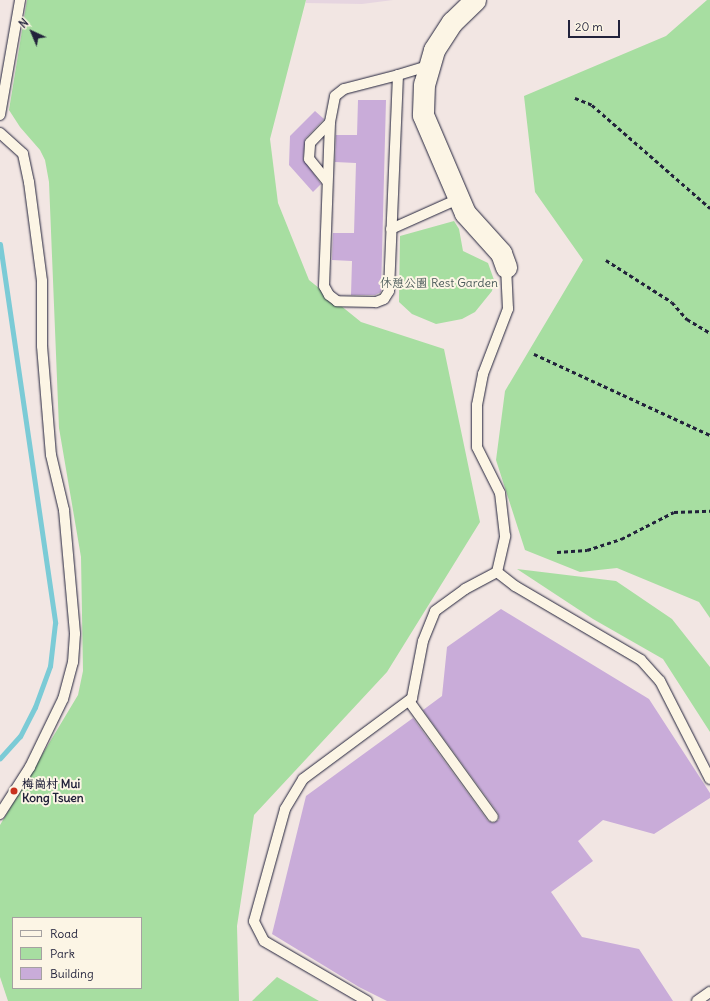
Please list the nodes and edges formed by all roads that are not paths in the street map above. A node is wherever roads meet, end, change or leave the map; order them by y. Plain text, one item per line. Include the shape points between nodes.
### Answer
1 (20, 0) edge
2 (475, 0) edge
3 (428, 66) junction
4 (398, 75) junction
5 (0, 115) edge
6 (330, 122) junction
7 (0, 133) edge
8 (327, 181) junction
9 (458, 199) junction
10 (391, 229) junction
11 (506, 267) joint
12 (497, 572) junction
13 (409, 701) junction
14 (710, 779) edge
15 (0, 814) edge
16 (493, 817) dead end
17 (710, 992) edge
18 (366, 1001) edge
19 (697, 1001) edge

1 - 5 lane
2 - 3 street via 452,22 434,50
3 - 4 lane
3 - 9 street via 424,84 423,115
4 - 6 lane via 344,89 335,96
4 - 10 lane
6 - 8 lane
6 - 8 lane via 310,143 309,159
7 - 15 lane via 23,154 29,182 42,281 42,346 52,455 64,510 74,634 72,662 63,699 30,766
8 - 10 lane via 324,286 328,295 337,301 376,302 384,298 389,291
9 - 10 lane
9 - 11 street via 475,226 501,253
11 - 12 lane via 508,310 483,374 477,405 477,447 500,493 505,536
12 - 13 lane via 464,589 435,611 422,641 412,698
12 - 14 lane via 515,586 641,660 660,681
13 - 16 lane
13 - 18 lane via 303,779 284,808 254,921 264,941
17 - 19 lane

